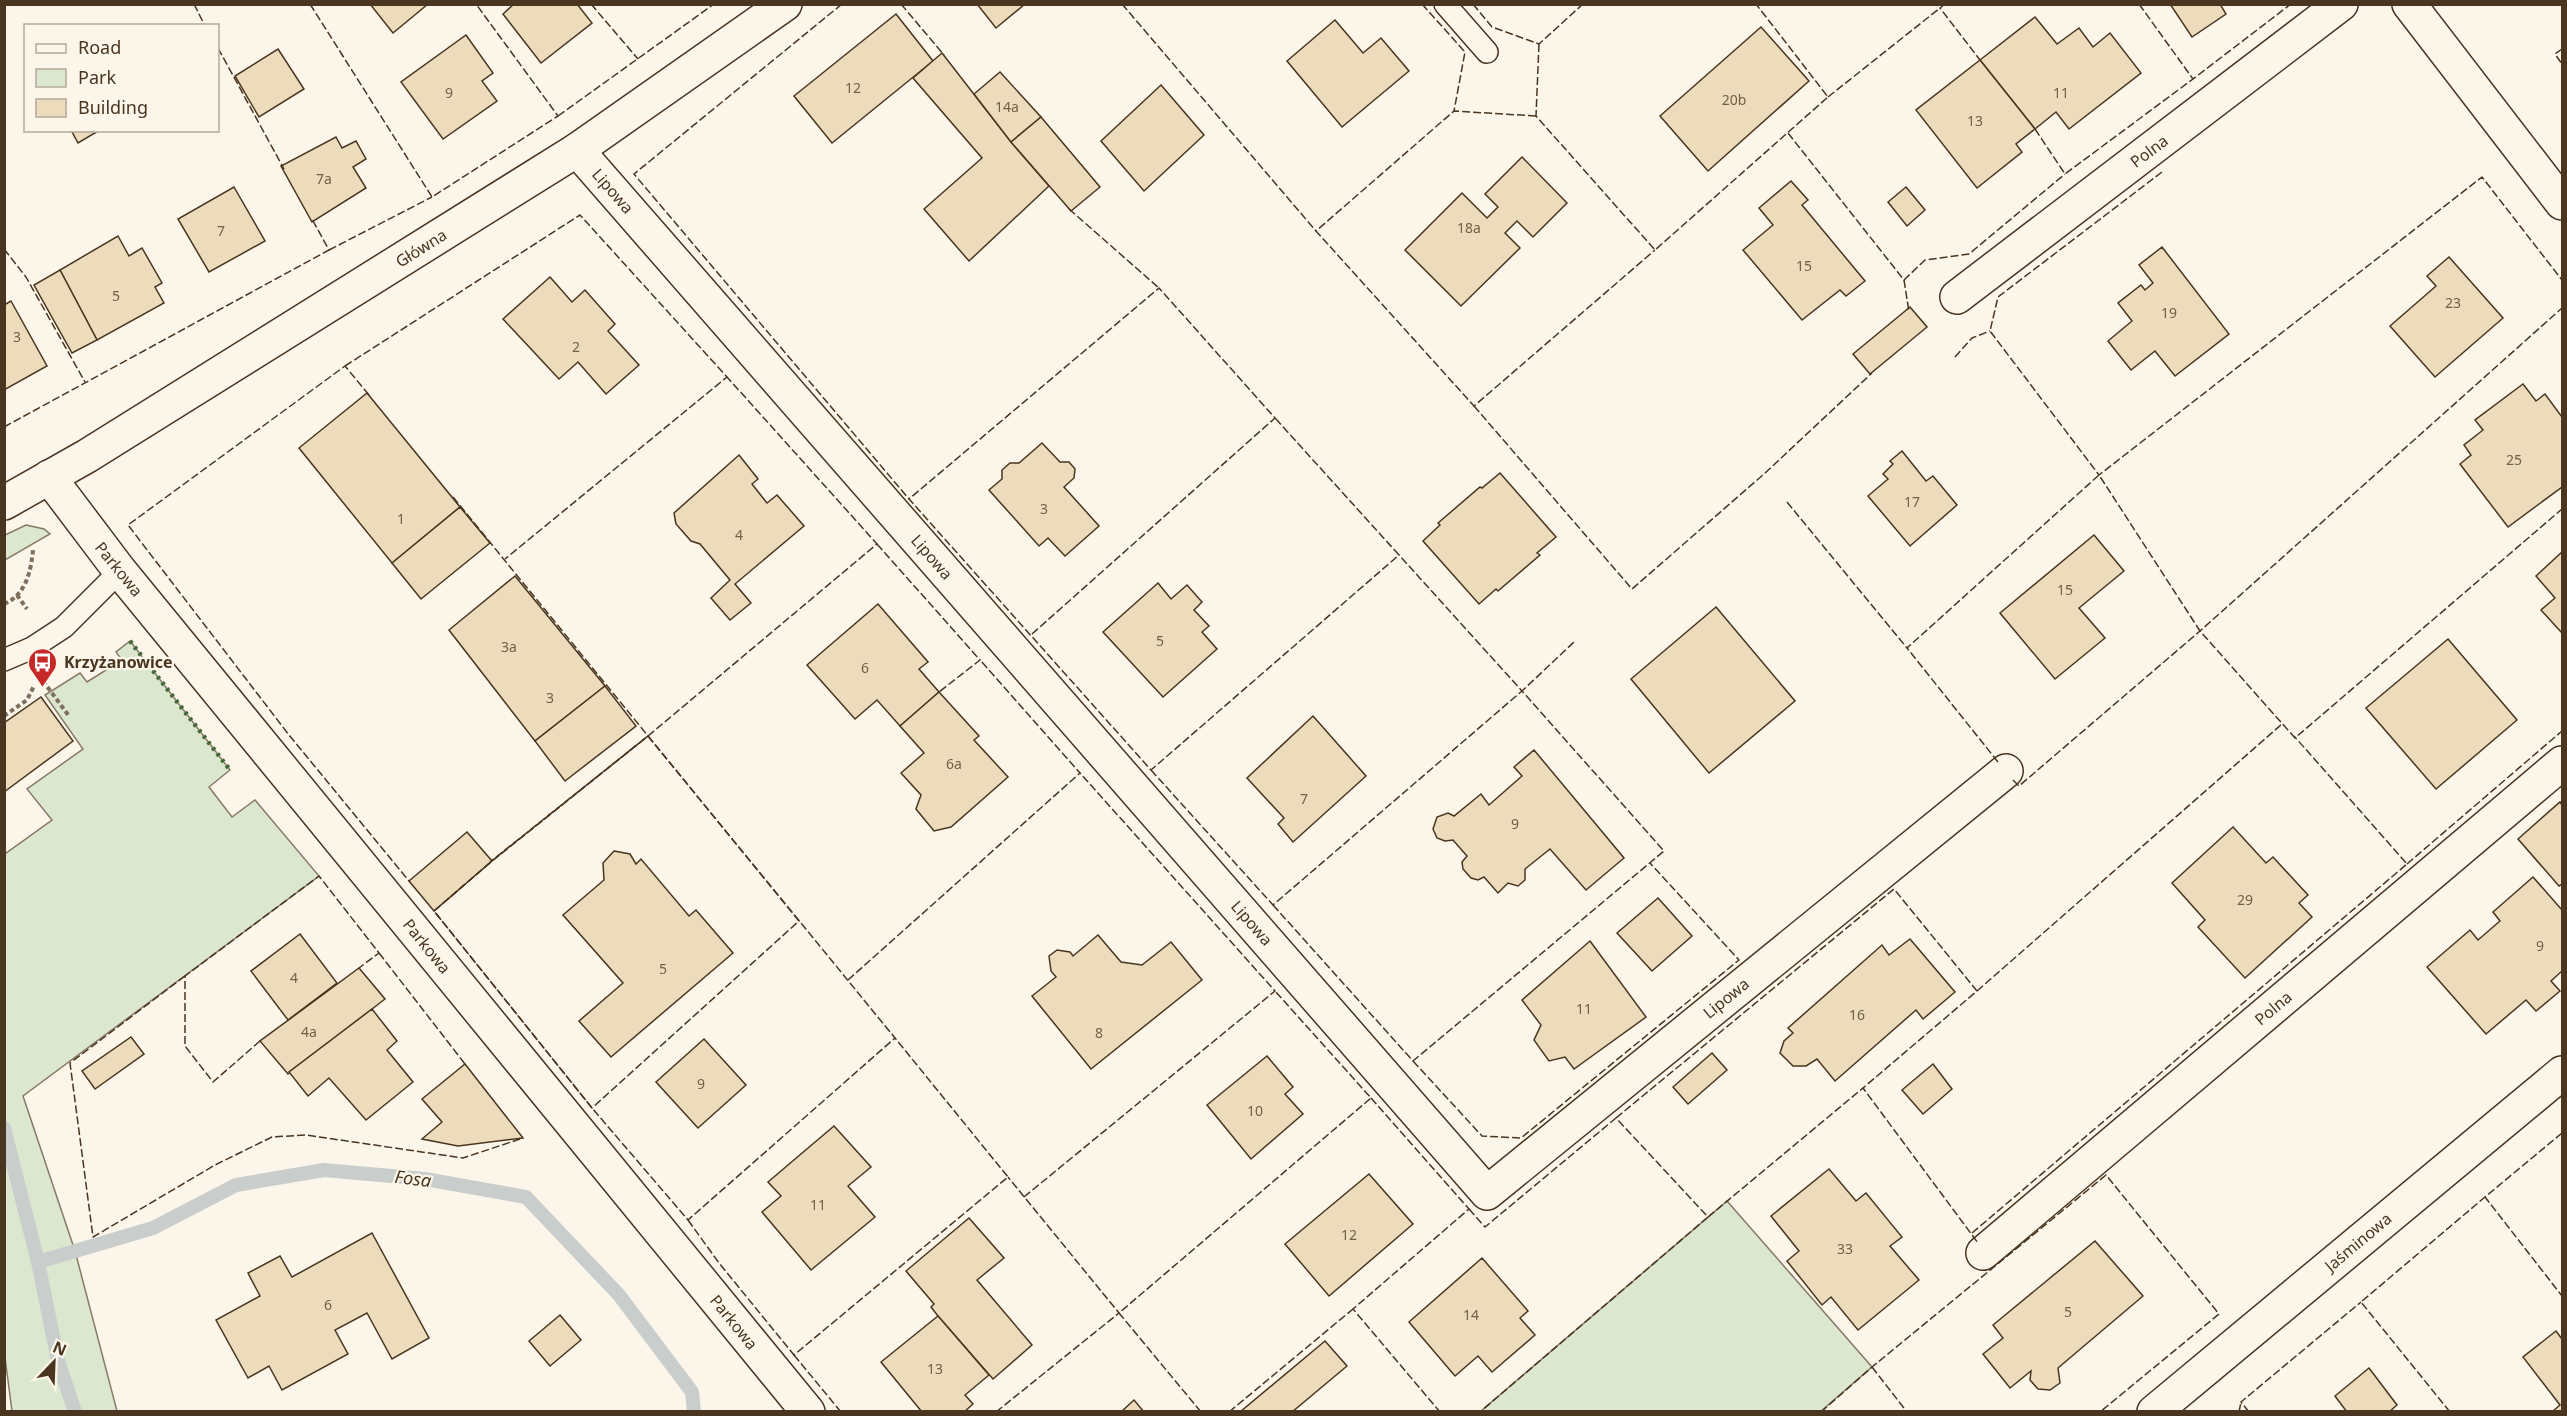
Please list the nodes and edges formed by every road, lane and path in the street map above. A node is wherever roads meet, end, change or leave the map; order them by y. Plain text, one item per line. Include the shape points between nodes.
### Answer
1 (785, 4) edge
2 (1444, 4) edge
3 (2341, 4) edge
4 (2409, 4) edge
5 (1487, 52) dead end
6 (578, 150) junction
7 (2562, 203) edge
8 (1958, 297) dead end
9 (49, 477) junction
10 (7, 495) edge
11 (33, 550) dead end
12 (120, 571) junction
13 (4, 604) edge
14 (4, 660) edge
15 (39, 676) dead end
16 (69, 716) dead end
17 (2562, 763) edge
18 (2006, 771) dead end
19 (2562, 1073) edge
20 (1983, 1253) dead end
21 (808, 1412) edge
22 (2154, 1412) edge

1 - 6 street, Główna
2 - 5 lane
3 - 8 street, Polna
4 - 7 street
6 - 9 street, Główna
6 - 18 street, Lipowa via 1487,1193
9 - 10 street, Główna
9 - 12 street, Parkowa
11 - 13 path via 25,585
12 - 14 lane via 64,627
12 - 21 street, Parkowa
15 - 16 path
17 - 20 street, Polna
19 - 22 street, Jaśminowa

